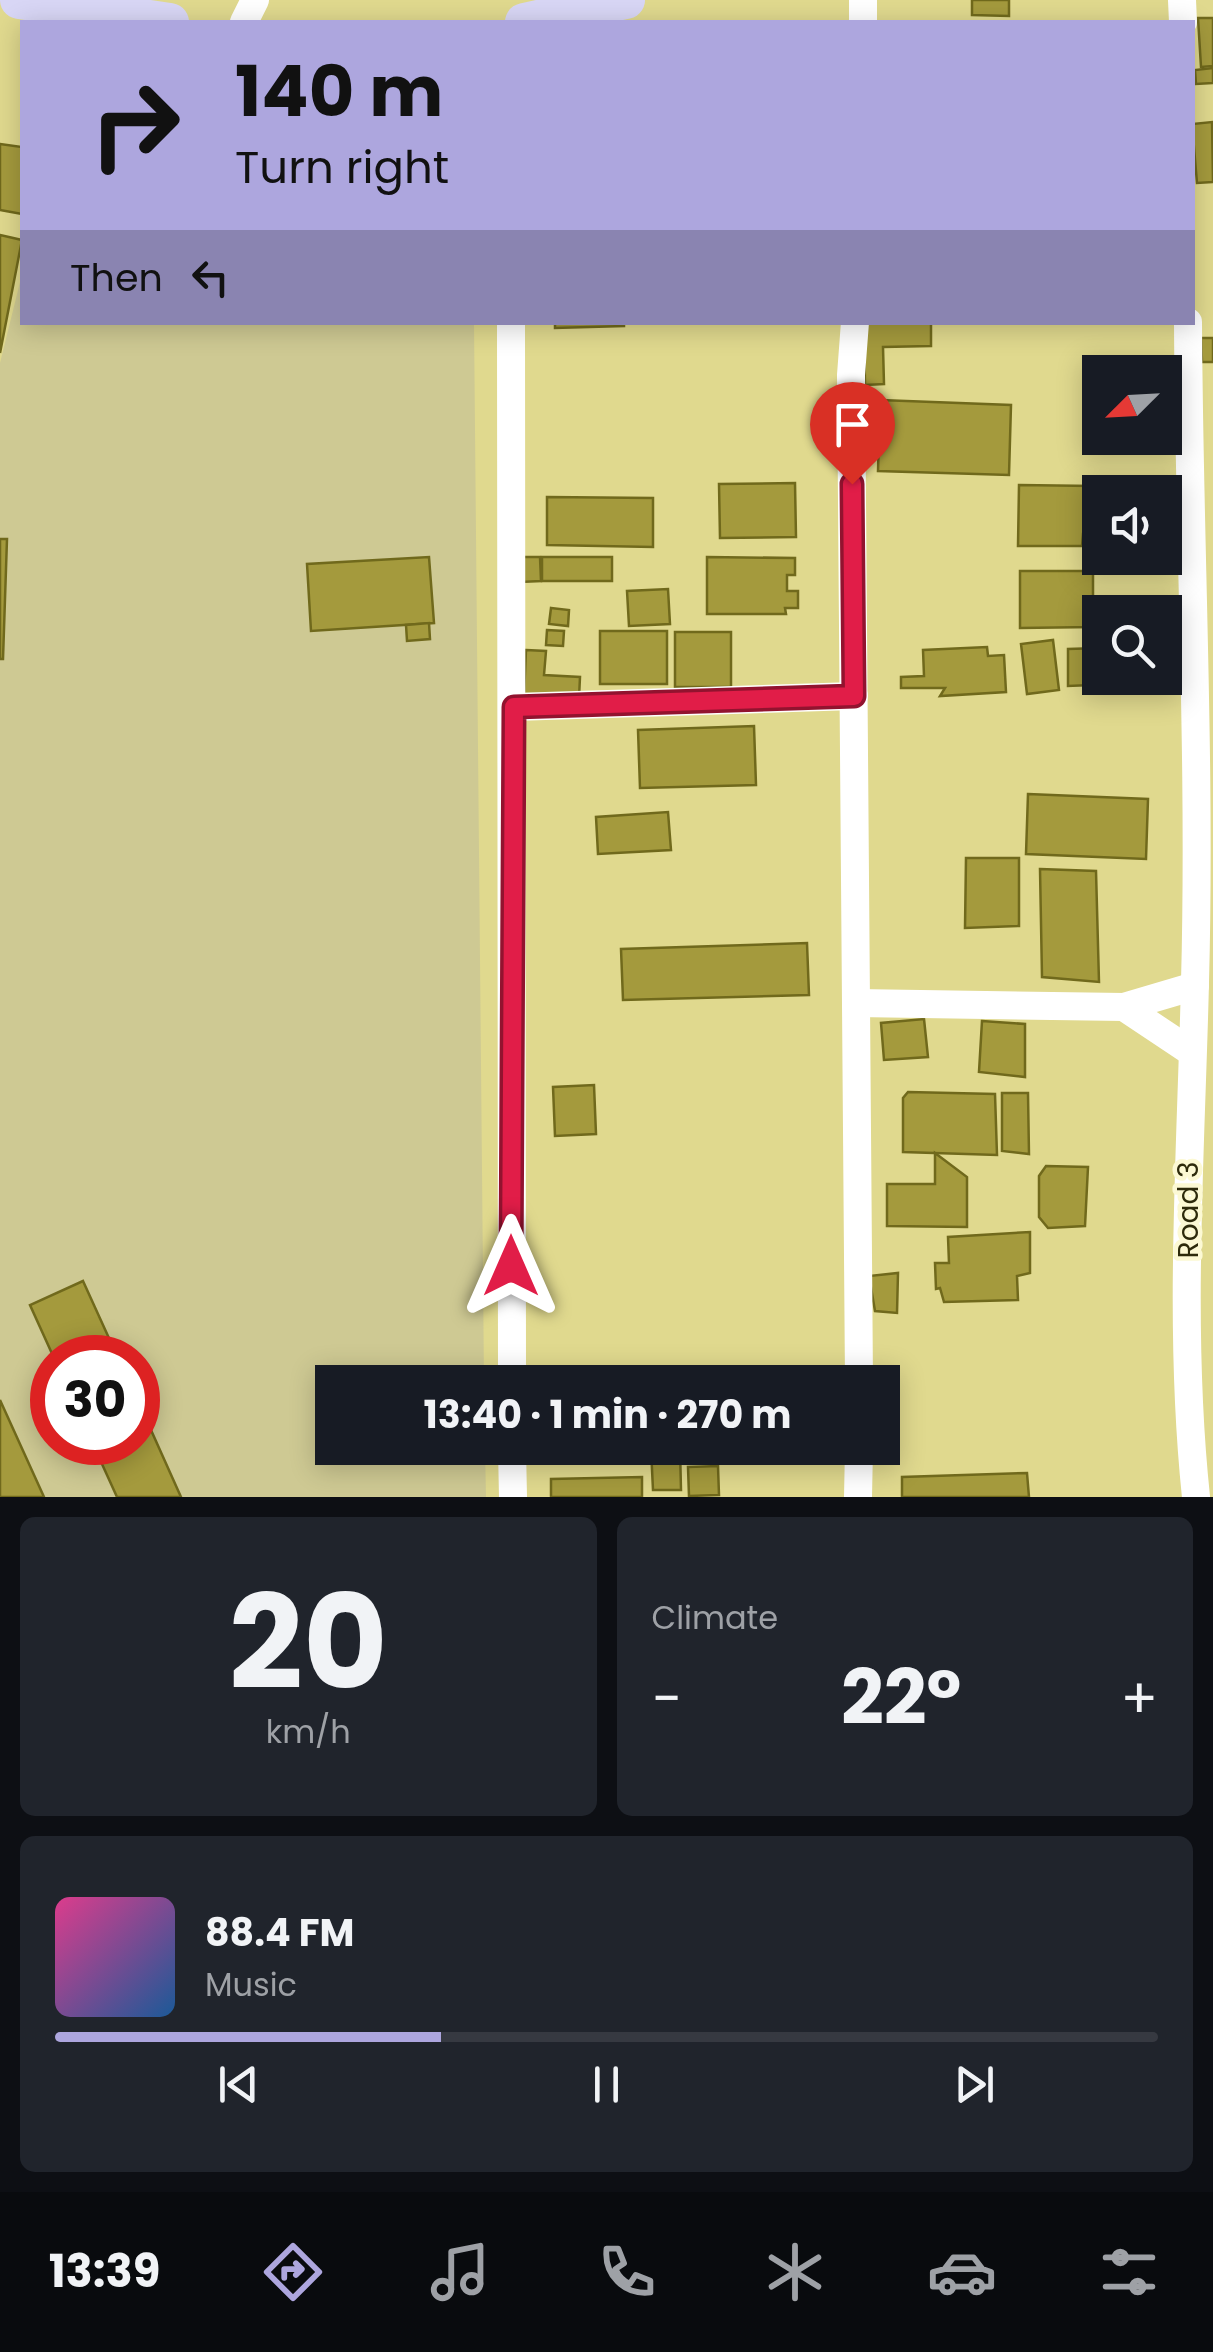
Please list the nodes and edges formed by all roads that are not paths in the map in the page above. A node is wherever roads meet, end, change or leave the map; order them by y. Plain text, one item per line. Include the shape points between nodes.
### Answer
1 (19, 0) edge
2 (626, 0) edge
3 (158, 20) edge
4 (533, 20) edge
5 (511, 325) edge
6 (854, 325) edge
7 (1188, 325) edge
8 (854, 696) junction
9 (514, 707) junction
10 (1195, 986) junction
11 (856, 1003) junction
12 (1124, 1007) junction
13 (1190, 1051) junction
14 (512, 1365) edge
15 (859, 1365) edge
16 (512, 1465) edge
17 (858, 1465) edge
18 (513, 1497) edge
19 (858, 1497) edge
20 (1196, 1497) edge

1 - 3 main road
2 - 4 main road
5 - 9 street
6 - 8 street
7 - 10 street, Road 3 via 1198,698
8 - 9 street
8 - 11 street
9 - 14 street
10 - 12 street
10 - 13 street, Road 3
11 - 12 street
11 - 15 street
12 - 13 street
13 - 20 street, Road 3 via 1188,1356
16 - 18 street
17 - 19 street

